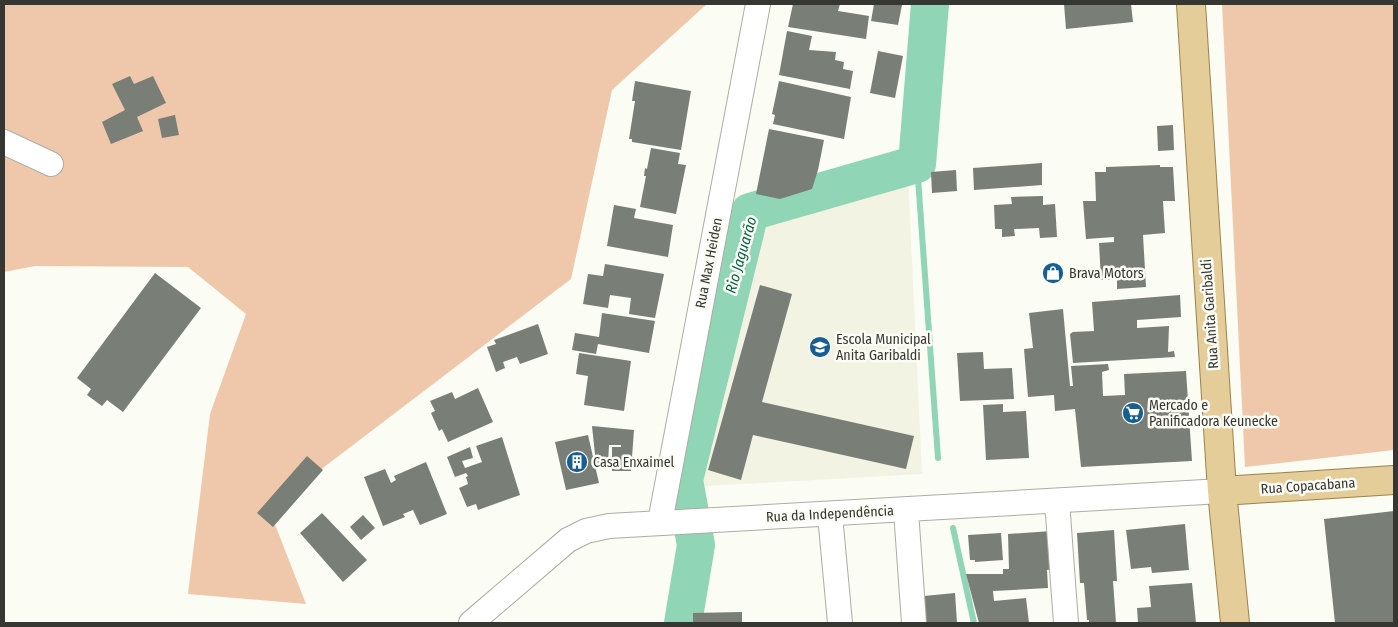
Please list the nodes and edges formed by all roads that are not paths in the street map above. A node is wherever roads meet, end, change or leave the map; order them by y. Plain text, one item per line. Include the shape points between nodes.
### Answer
1 (758, 4) edge
2 (1191, 4) edge
3 (4, 142) edge
4 (51, 164) dead end
5 (1394, 480) edge
6 (1222, 491) junction
7 (1057, 501) junction
8 (906, 511) junction
9 (830, 515) junction
10 (671, 522) junction
11 (471, 623) edge
12 (840, 623) edge
13 (914, 623) edge
14 (1066, 623) edge
15 (1235, 623) edge

1 - 10 street, Rua Max Heiden
2 - 6 main road, Rua Anita Garibaldi
3 - 4 street
5 - 6 main road, Rua Copacabana
6 - 7 street, Rua da Independência
6 - 15 main road, Rua Anita Garibaldi
7 - 8 street, Rua da Independência
7 - 14 street
8 - 9 street, Rua da Independência
8 - 13 street
9 - 10 street, Rua da Independência
9 - 12 street
10 - 11 street, Rua da Independência via 609,526 586,531 568,540

